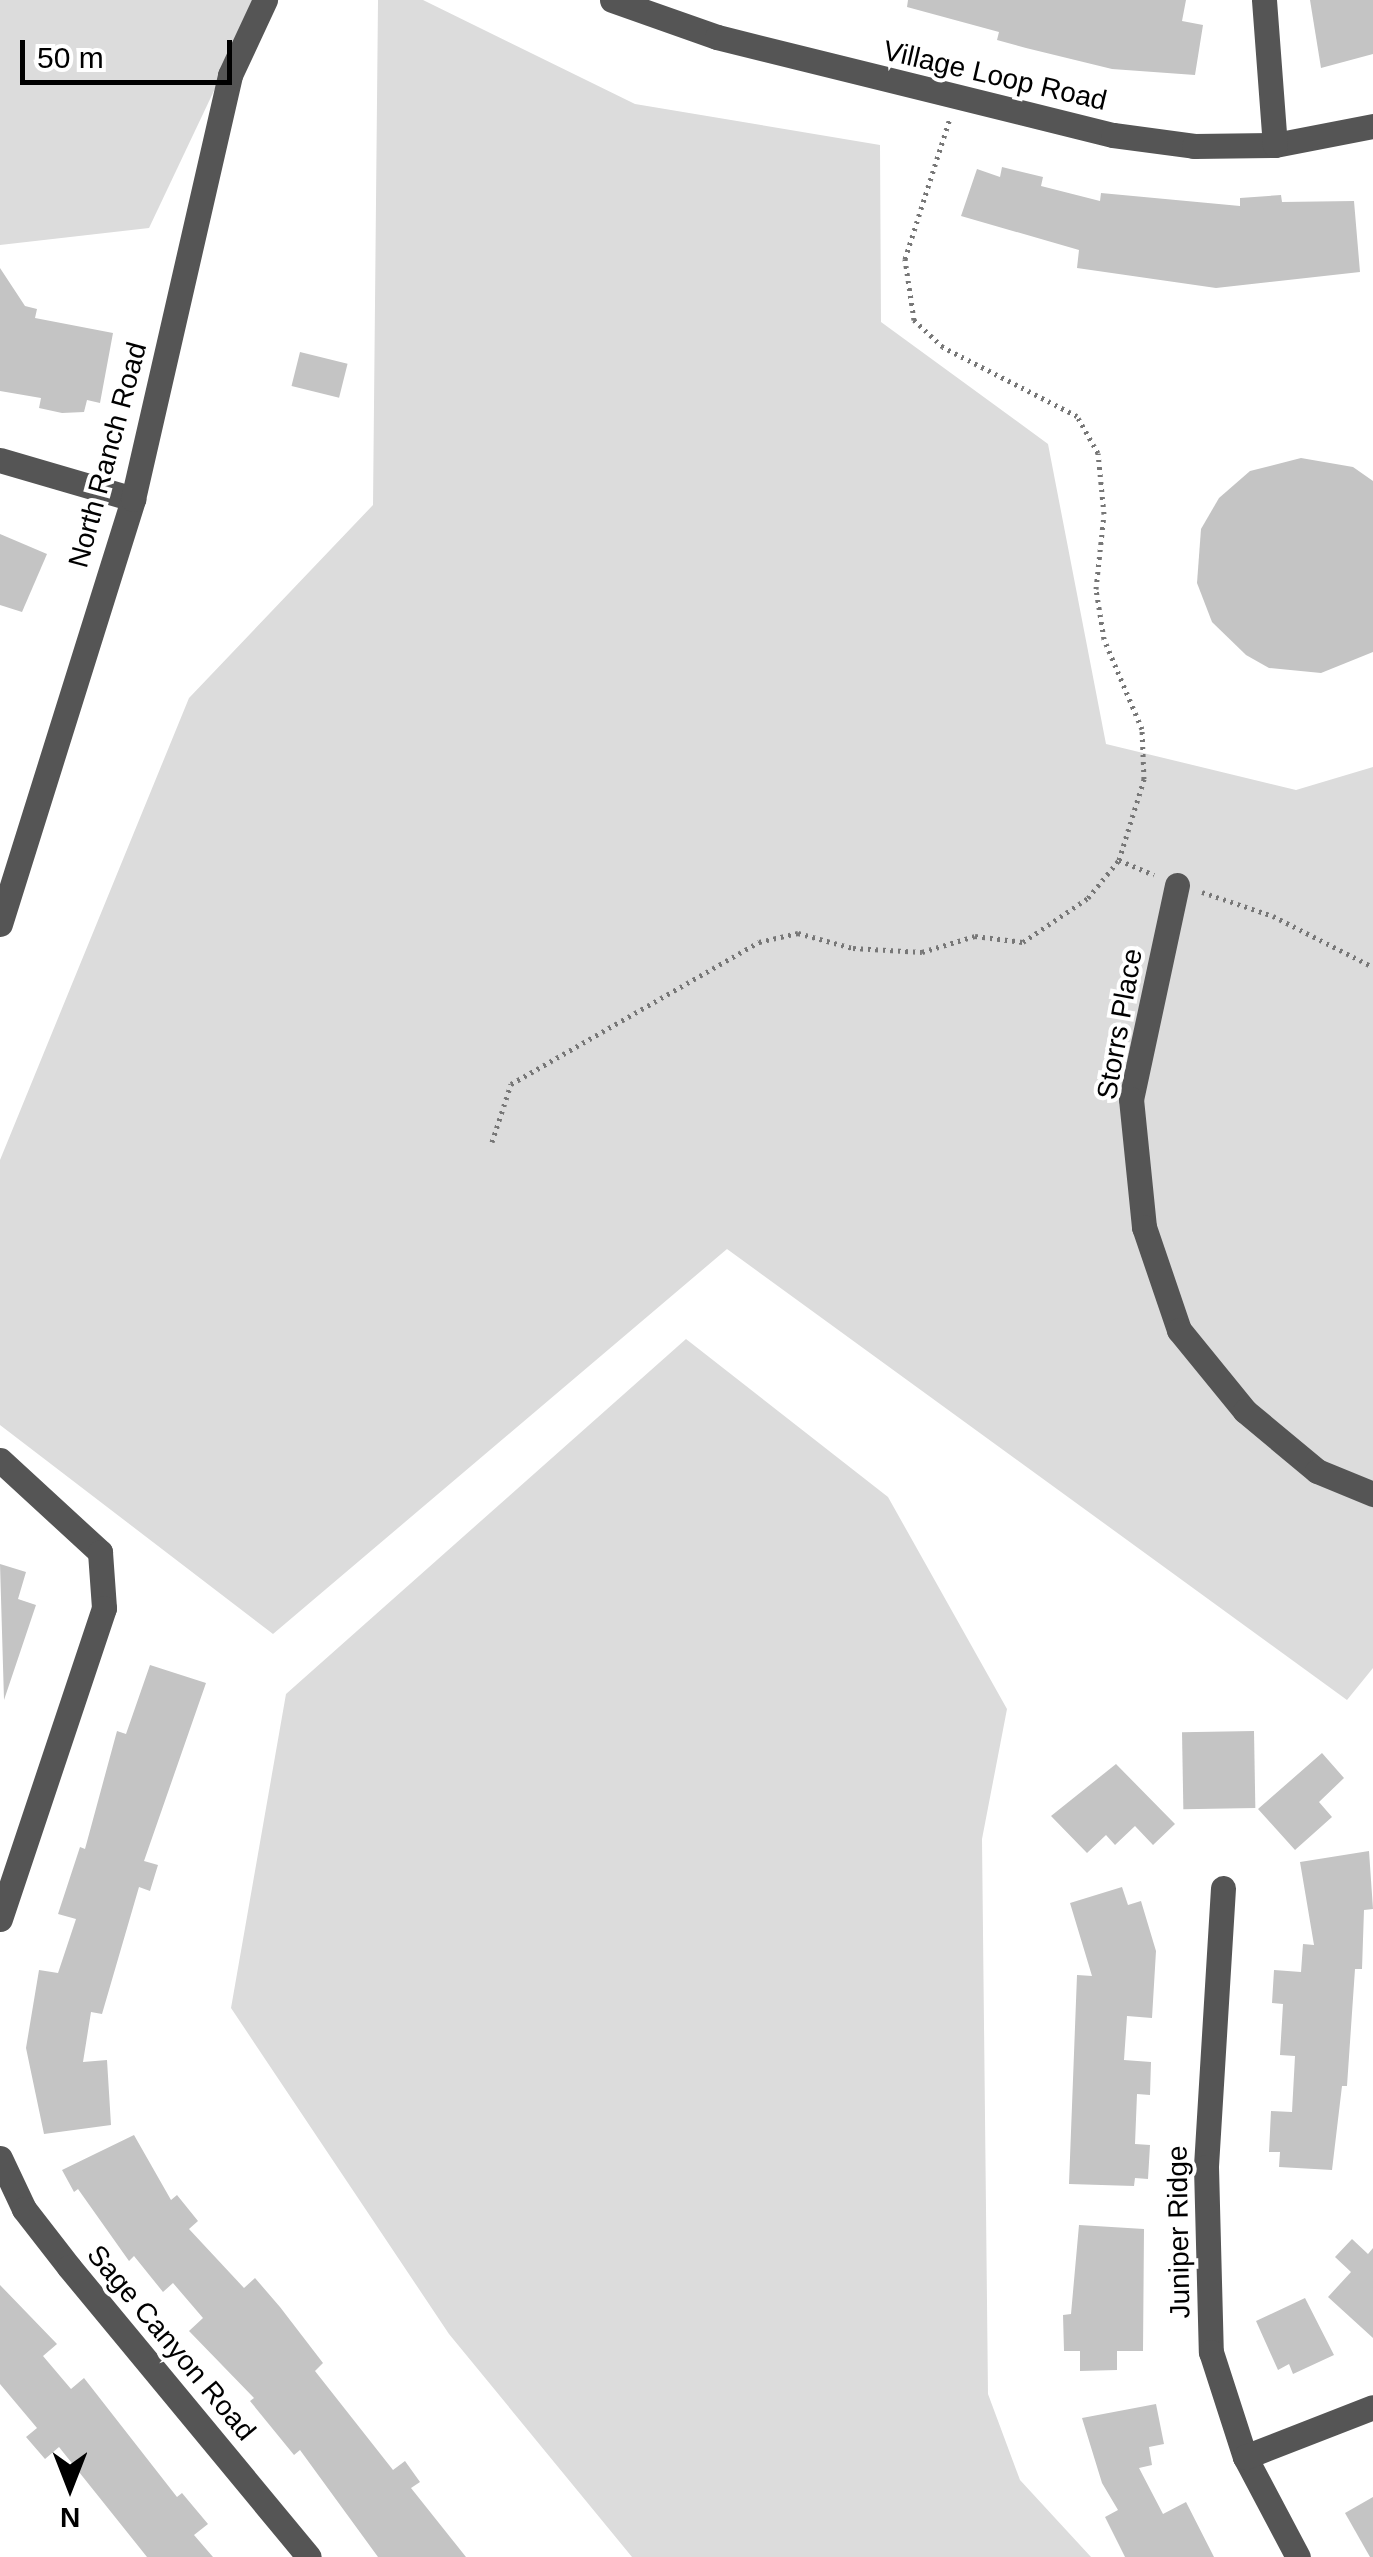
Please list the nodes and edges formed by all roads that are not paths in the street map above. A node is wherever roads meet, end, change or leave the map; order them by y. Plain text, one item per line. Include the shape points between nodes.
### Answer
1 (265, 0) edge
2 (612, 0) edge
3 (1264, 0) edge
4 (1373, 126) edge
5 (1275, 145) junction
6 (0, 460) edge
7 (133, 499) junction
8 (1177, 885) road end
9 (0, 924) edge
10 (0, 1460) edge
11 (1373, 1494) edge
12 (1223, 1888) dead end
13 (0, 1918) edge
14 (0, 2158) edge
15 (1373, 2407) edge
16 (1245, 2457) junction
17 (309, 2557) edge
18 (1298, 2557) edge

1 - 7 street, North Ranch Road via 230,75
2 - 5 street, Village Loop Road via 718,38 1114,135 1194,146
3 - 5 street
4 - 5 street, Village Loop Road
6 - 7 street
7 - 9 street, North Ranch Road
8 - 11 street, Storrs Place via 1132,1099 1144,1227 1180,1330 1245,1411 1317,1471
10 - 13 street via 100,1552 104,1608
12 - 16 street, Juniper Ridge via 1206,2167 1211,2352
14 - 17 street, Sage Canyon Road via 24,2209
15 - 16 street
16 - 18 street, Juniper Ridge

